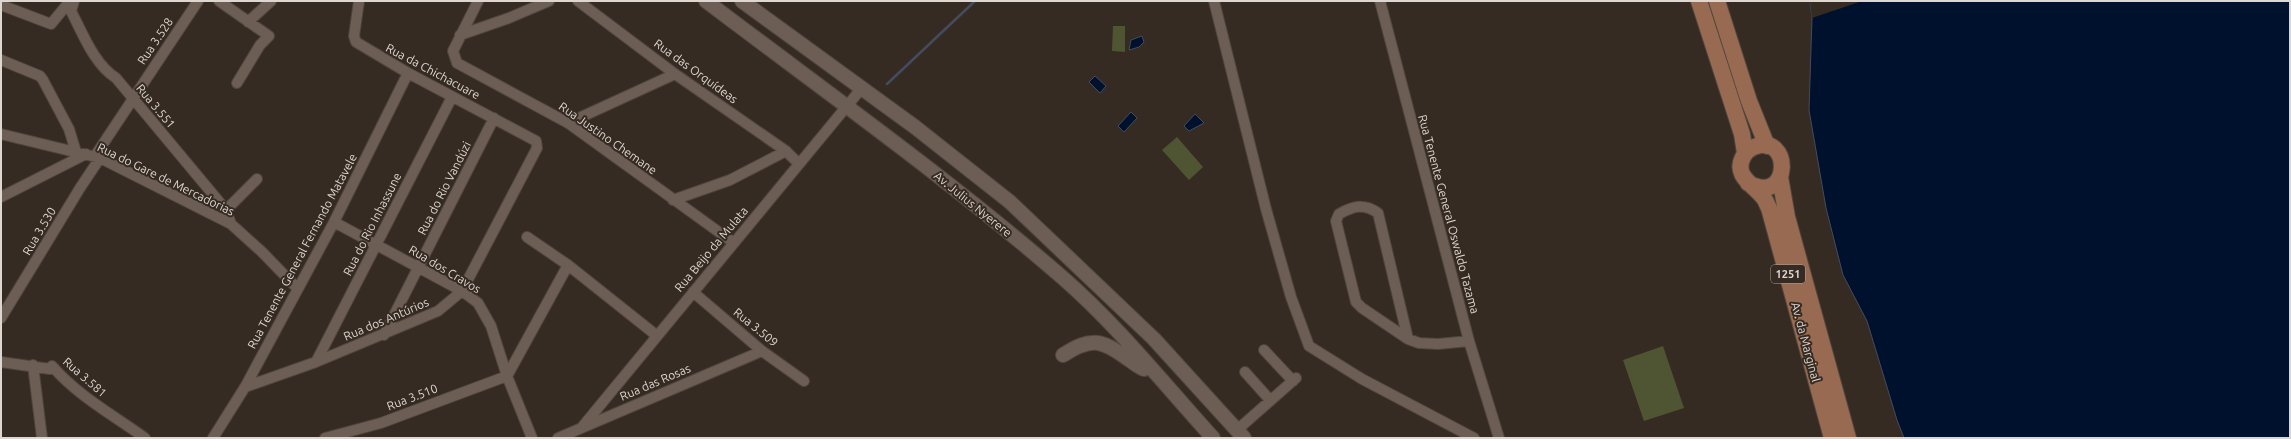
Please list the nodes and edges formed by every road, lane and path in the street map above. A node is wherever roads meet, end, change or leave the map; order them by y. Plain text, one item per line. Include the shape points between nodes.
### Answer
1 (70, 1) edge
2 (74, 1) edge
3 (198, 1) edge
4 (220, 1) edge
5 (270, 1) edge
6 (359, 1) edge
7 (478, 1) edge
8 (550, 1) edge
9 (578, 1) edge
10 (706, 1) edge
11 (742, 1) edge
12 (1214, 1) edge
13 (1380, 1) edge
14 (1699, 1) edge
15 (1717, 1) edge
16 (1, 5) edge
17 (248, 22) junction
18 (460, 35) junction
19 (1, 60) edge
20 (408, 73) junction
21 (675, 74) junction
22 (236, 83) dead end
23 (861, 88) junction
24 (452, 97) junction
25 (133, 99) junction
26 (844, 106) junction
27 (494, 118) junction
28 (568, 123) junction
29 (1, 134) edge
30 (536, 141) joint
31 (1767, 146) junction
32 (786, 151) junction
33 (1745, 153) junction
34 (89, 155) junction
35 (798, 163) junction
36 (1780, 177) junction
37 (257, 179) dead end
38 (1748, 183) junction
39 (1, 197) edge
40 (673, 200) junction
41 (226, 210) junction
42 (334, 222) junction
43 (231, 224) junction
44 (527, 237) dead end
45 (734, 243) junction
46 (376, 244) junction
47 (568, 266) junction
48 (418, 267) junction
49 (297, 288) junction
50 (462, 292) junction
51 (693, 292) junction
52 (1, 318) edge
53 (656, 334) junction
54 (384, 335) junction
55 (1408, 339) junction
56 (1469, 341) junction
57 (1264, 350) dead end
58 (762, 351) junction
59 (1063, 355) dead end
60 (1, 362) edge
61 (316, 362) junction
62 (33, 365) junction
63 (1154, 372) junction
64 (1245, 372) dead end
65 (507, 376) junction
66 (804, 381) dead end
67 (245, 387) junction
68 (1270, 400) junction
69 (583, 426) junction
70 (1240, 434) edge
71 (1497, 436) edge
72 (42, 438) edge
73 (144, 438) edge
74 (213, 438) edge
75 (325, 438) edge
76 (532, 438) edge
77 (558, 438) edge
78 (1213, 438) edge
79 (1474, 438) edge
80 (1832, 438) edge
81 (1848, 438) edge

1 - 16 street via 52,24
2 - 25 street, Rua 3.551 via 71,11 95,56
3 - 25 street, Rua 3.528
4 - 17 street
5 - 17 street
6 - 20 street, Rua da Chichacuare via 354,36 356,42
7 - 18 street, Rua Justino Chemane
8 - 18 street
9 - 21 street, Rua das Orquídeas
10 - 26 main road, Av. Julius Nyerere
11 - 23 main road, Av. Julius Nyerere
12 - 79 street via 1270,223 1291,296 1309,346 1362,379
13 - 56 street, Rua Tenente General Oswaldo Tazama
14 - 33 main road, Av. da Marginal / 1251 via 1742,134
15 - 31 main road, Av. da Marginal / 1251 via 1749,101
17 - 22 street via 269,36 260,44
18 - 28 street, Rua Justino Chemane via 453,51 457,63
19 - 34 street via 40,76 69,129
20 - 24 street, Rua da Chichacuare
20 - 42 street, Rua Tenente General Fernando Matavele
21 - 28 street
21 - 32 street, Rua das Orquídeas
23 - 26 street, Rua Beijo da Mulata
23 - 70 main road, Av. Julius Nyerere via 1010,202 1154,339
24 - 27 street, Rua da Chichacuare
24 - 46 street, Rua do Rio Inhassune
25 - 34 street, Rua 3.528
25 - 41 street, Rua 3.551
26 - 35 street, Rua Beijo da Mulata
26 - 63 main road, Av. Julius Nyerere via 900,145 1063,278 1104,317
27 - 30 street, Rua da Chichacuare
27 - 48 street, Rua do Rio Vandúzi
28 - 40 street, Rua Justino Chemane
29 - 34 street, Rua do Gare de Mercadorias via 29,143
30 - 50 street, Rua dos Antúrios via 537,148
31 - 33 main road via 1755,146
31 - 36 main road, Av. da Marginal / 1251 via 1778,152 1781,158 1783,164
32 - 35 street, Rua das Orquídeas
32 - 40 street via 730,180
33 - 38 main road, Av. da Marginal / 1251 via 1741,171
34 - 39 street
34 - 43 street, Rua do Gare de Mercadorias
34 - 52 street, Rua 3.530 via 80,188
35 - 45 street, Rua Beijo da Mulata
36 - 38 main road via 1775,183 1762,188
36 - 81 main road, Av. da Marginal / 1251 via 1787,217
37 - 41 street
38 - 80 main road, Av. da Marginal / 1251 via 1764,198 1769,208
40 - 45 street, Rua Justino Chemane
41 - 43 street, Rua 3.551
42 - 46 street, Rua dos Cravos
42 - 49 street, Rua Tenente General Fernando Matavele
43 - 49 street, Rua do Gare de Mercadorias
44 - 47 street
45 - 51 street, Rua Beijo da Mulata
46 - 48 street, Rua dos Cravos
46 - 61 street, Rua do Rio Inhassune
47 - 53 street
47 - 65 street
48 - 50 street, Rua dos Cravos
48 - 54 street, Rua do Rio Vandúzi
49 - 67 street, Rua Tenente General Fernando Matavele
50 - 54 street, Rua dos Antúrios via 438,311
50 - 65 street, Rua dos Cravos via 478,303 491,326
51 - 53 street, Rua Beijo da Mulata
51 - 58 street, Rua 3.509
53 - 69 street, Rua Beijo da Mulata
54 - 61 street, Rua dos Antúrios
55 - 55 street via 1356,302 1336,221 1339,214 1350,208 1365,207 1378,213
55 - 56 street via 1419,343 1438,344
56 - 71 street, Rua Tenente General Oswaldo Tazama
57 - 68 street via 1295,380
58 - 66 street, Rua 3.509
58 - 69 street, Rua das Rosas
59 - 63 main road via 1089,342 1099,342 1108,345 1141,368
60 - 62 street, Rua 3.581
61 - 67 street, Rua dos Antúrios
62 - 72 street
62 - 73 street, Rua 3.581 via 50,369 52,366 101,408
63 - 78 main road, Av. Julius Nyerere
64 - 68 street
65 - 75 street, Rua 3.510 via 381,423
65 - 76 street, Rua dos Cravos
67 - 74 street, Rua Tenente General Fernando Matavele
68 - 70 street
69 - 77 street, Rua das Rosas

